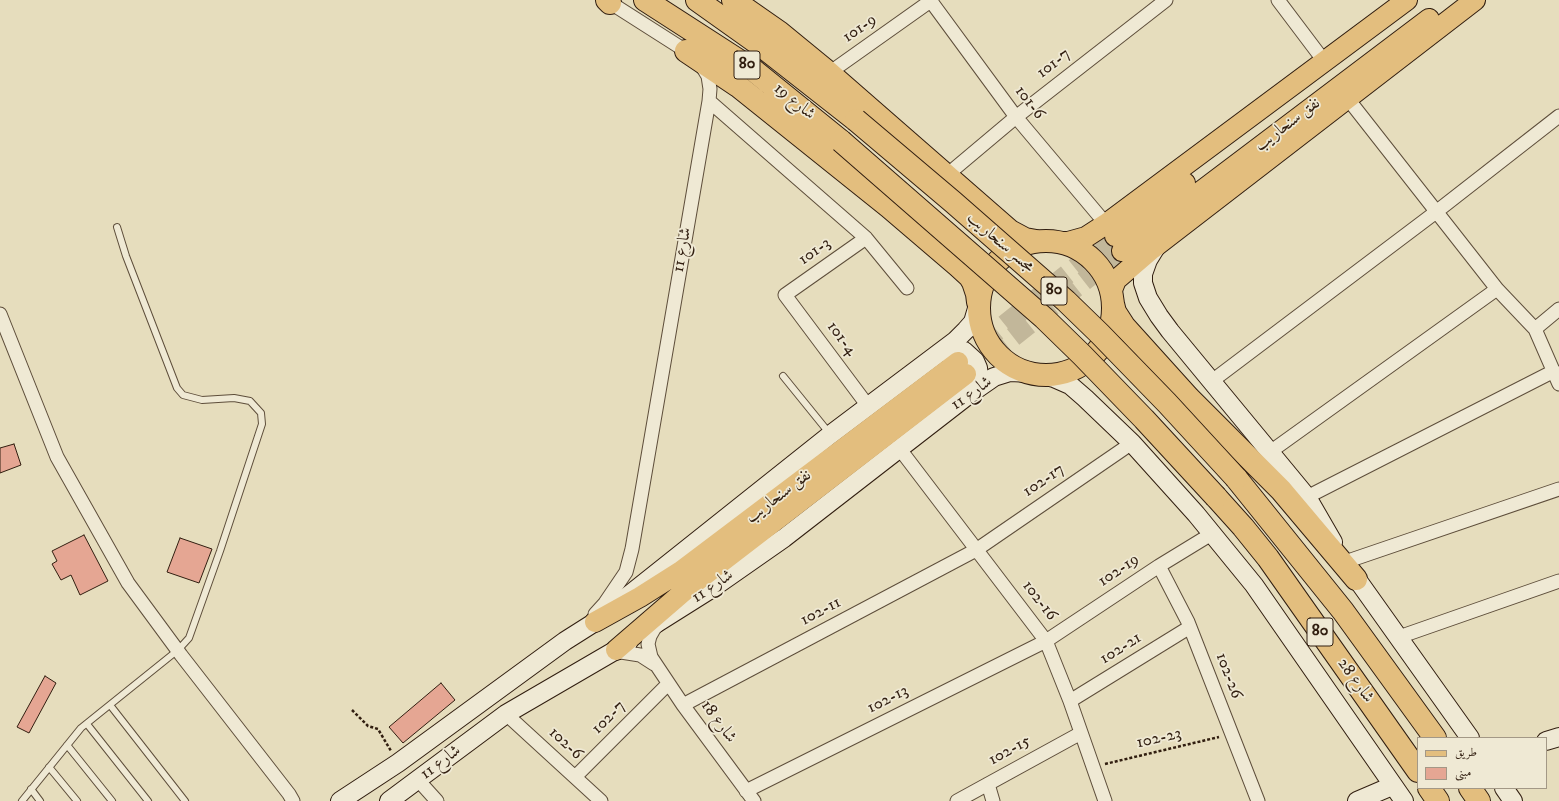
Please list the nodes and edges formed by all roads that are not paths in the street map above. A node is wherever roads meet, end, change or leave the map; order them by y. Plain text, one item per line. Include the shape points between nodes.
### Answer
1 (645, 0) edge
2 (697, 0) edge
3 (931, 0) edge
4 (1166, 0) edge
5 (1278, 0) edge
6 (1407, 0) edge
7 (1423, 0) edge
8 (1454, 0) edge
9 (1475, 0) edge
10 (608, 1) edge
11 (746, 4) edge
12 (686, 51) junction
13 (1324, 61) junction
14 (829, 73) junction
15 (1348, 99) junction
16 (709, 101) junction
17 (1559, 116) edge
18 (1016, 117) junction
19 (856, 120) joint
20 (841, 140) joint
21 (947, 175) junction
22 (1126, 210) junction
23 (1436, 212) junction
24 (117, 227) dead end
25 (1115, 237) junction
26 (866, 238) junction
27 (1036, 241) junction
28 (1059, 242) junction
29 (1154, 248) junction
30 (908, 288) dead end
31 (1497, 289) junction
32 (785, 296) joint
33 (1113, 300) junction
34 (978, 304) junction
35 (1559, 309) edge
36 (0, 314) edge
37 (1535, 329) junction
38 (936, 355) junction
39 (1554, 370) junction
40 (1034, 374) junction
41 (782, 376) dead end
42 (1212, 381) junction
43 (1559, 384) edge
44 (971, 393) junction
45 (868, 406) junction
46 (830, 434) junction
47 (1132, 443) junction
48 (900, 448) junction
49 (1270, 452) junction
50 (1236, 478) joint
51 (1559, 489) edge
52 (1307, 496) junction
53 (1216, 497) joint
54 (1213, 533) junction
55 (976, 550) junction
56 (1159, 566) junction
57 (1350, 570) junction
58 (1559, 581) edge
59 (664, 619) junction
60 (595, 622) junction
61 (1190, 627) junction
62 (1399, 638) junction
63 (565, 641) junction
64 (1046, 641) junction
65 (178, 650) junction
66 (610, 653) junction
67 (654, 664) junction
68 (668, 684) junction
69 (1070, 701) junction
70 (110, 705) junction
71 (683, 705) junction
72 (506, 714) junction
73 (87, 724) junction
74 (1081, 733) junction
75 (1434, 737) edge
76 (1469, 737) edge
77 (1559, 737) edge
78 (1547, 741) edge
79 (67, 745) junction
80 (49, 767) junction
81 (1417, 771) edge
82 (575, 777) junction
83 (418, 780) junction
84 (988, 784) junction
85 (1392, 786) junction
86 (31, 789) junction
87 (1430, 789) edge
88 (1471, 789) edge
89 (1505, 789) edge
90 (750, 796) edge
91 (294, 798) edge
92 (593, 799) edge
93 (390, 800) edge
94 (22, 801) edge
95 (40, 801) edge
96 (77, 801) edge
97 (112, 801) edge
98 (148, 801) edge
99 (185, 801) edge
100 (340, 801) edge
101 (437, 801) edge
102 (957, 801) edge
103 (993, 801) edge
104 (1105, 801) edge
105 (1258, 801) edge
106 (1357, 801) edge
107 (1404, 801) edge
108 (1438, 801) edge
109 (1479, 801) edge
110 (1513, 801) edge

1 - 20 highway, شارع 19 / 80 via 752,69
2 - 19 highway, شارع 19 / 80 via 764,47
3 - 14 street, 101-9
3 - 18 street, 101-6
4 - 18 street, 101-7
5 - 13 street
6 - 13 main road
7 - 25 main road, نفق سنحاريب
8 - 25 main road, نفق سنحاريب
9 - 15 main road
10 - 12 street, شارع 11
11 - 14 highway
12 - 16 street, شارع 11 via 700,63 708,76
12 - 34 highway via 738,86 958,266 973,282 978,294
13 - 22 main road
14 - 21 highway
15 - 23 street
15 - 29 main road
16 - 26 street
16 - 63 street, شارع 11 via 626,572 605,603
17 - 23 street
18 - 21 street, 101-7
18 - 25 street, 101-6
19 - 50 highway, مجسر سنحاريب / 80, bridge via 953,202 1100,334
20 - 53 highway, مجسر سنحاريب / 80, bridge via 1044,318 1139,413
21 - 27 highway via 1010,231 1025,239
22 - 25 main road
22 - 29 main road via 1109,225 1107,232 1114,252 1121,257 1132,259 1141,257
23 - 31 street
23 - 42 street
24 - 65 lane via 177,388 183,396 202,400 234,398 250,402 261,413 262,424 220,551 189,638
25 - 28 main road via 1086,237
26 - 30 street
26 - 32 street, 101-3
27 - 28 highway
27 - 34 highway via 1018,246 998,259 984,279
28 - 33 highway via 1083,251 1097,263 1107,278
29 - 33 main road via 1116,280 1112,290
29 - 42 main road via 1143,274 1148,298 1159,316
31 - 37 street
31 - 49 street
32 - 45 street, 101-4
33 - 40 highway via 1109,332 1097,352 1067,372
33 - 57 highway via 1115,312 1124,326 1188,398 1281,490
34 - 38 main road, شارع 11 via 972,322 966,330
34 - 40 highway via 980,326 991,348 1008,364
35 - 37 street
36 - 65 street via 57,457 128,583
37 - 39 street
38 - 44 main road via 943,351 958,350 970,355 978,368 979,376
38 - 45 main road, شارع 11
39 - 43 street
39 - 52 street
40 - 44 main road, شارع 11 via 1002,374
40 - 47 main road, شارع 11 via 1054,378 1070,385
41 - 46 lane
42 - 49 main road
44 - 48 main road, شارع 11
45 - 46 main road, شارع 11
46 - 60 main road, شارع 11
47 - 54 main road, شارع 11
47 - 55 street, 102-17
48 - 55 street, 102-16
48 - 59 main road, شارع 11 via 784,538
49 - 52 main road
50 - 75 highway, شارع 28 / 80 via 1343,611
51 - 57 street
52 - 57 main road
53 - 81 highway, شارع 28 / 80 via 1268,558
54 - 56 street, 102-19
54 - 85 main road, شارع 11 via 1254,586
55 - 64 street, 102-16
55 - 71 street, 102-11
56 - 61 street, 102-26
56 - 64 street, 102-19
57 - 62 main road
58 - 62 street
59 - 66 main road, شارع 11
59 - 67 street via 654,628 648,644
60 - 63 main road, شارع 11
60 - 66 main road, نفق سنحاريب via 681,571 962,368
61 - 69 street, 102-21
61 - 105 street, 102-26
62 - 76 main road
63 - 100 main road, شارع 11 via 398,763
64 - 69 street, 102-16
64 - 90 street, 102-13
65 - 70 lane
65 - 91 street
66 - 67 street via 640,655
66 - 72 main road, شارع 11
67 - 68 street, شارع 18
68 - 71 street, شارع 18
68 - 82 street, 102-7
69 - 74 street, 102-16
70 - 73 lane
70 - 99 lane
71 - 90 street, شارع 18
72 - 82 street, 102-6
72 - 83 main road, شارع 11
73 - 79 lane
73 - 98 lane
74 - 84 street, 102-15
74 - 104 street, 102-16
77 - 78 main road
79 - 80 lane
79 - 97 lane
80 - 86 lane
80 - 96 lane
82 - 92 street, 102-6
83 - 93 main road, شارع 11
83 - 101 street
84 - 102 street, 102-15
84 - 103 street
85 - 106 main road
85 - 107 main road, شارع 11
86 - 94 lane
86 - 95 lane
87 - 108 highway
88 - 109 highway
89 - 110 main road

